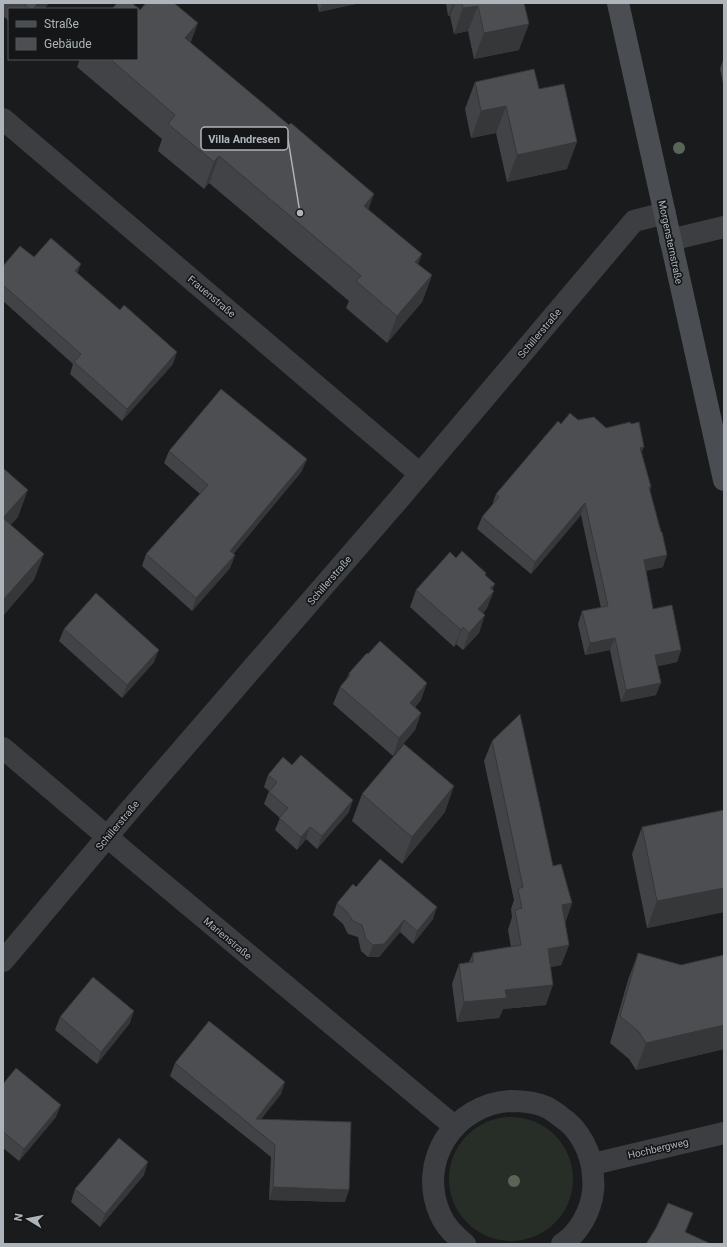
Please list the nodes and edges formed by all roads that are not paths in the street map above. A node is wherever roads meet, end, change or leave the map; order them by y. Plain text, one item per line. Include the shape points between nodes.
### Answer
1 (618, 3) edge
2 (3, 119) edge
3 (665, 213) junction
4 (724, 227) edge
5 (670, 240) junction
6 (420, 474) junction
7 (724, 480) edge
8 (3, 748) edge
9 (107, 837) junction
10 (3, 961) edge
11 (454, 1126) junction
12 (724, 1133) edge
13 (593, 1164) junction
14 (465, 1244) edge
15 (562, 1244) edge

1 - 3 main road, Morgensternstraße
2 - 6 street, Frauenstraße
3 - 5 main road, Morgensternstraße
3 - 6 street, Schillerstraße via 634,221
4 - 5 street
5 - 7 main road, Morgensternstraße
6 - 9 street, Schillerstraße
8 - 9 street, Marienstraße
9 - 10 street, Schillerstraße
9 - 11 street, Marienstraße
11 - 13 street via 474,1111 497,1102 522,1101 546,1107 568,1121 583,1141
11 - 14 street via 441,1146 434,1168 434,1192 440,1214 453,1234
12 - 13 street, Hochbergweg
13 - 15 street via 593,1191 586,1218

